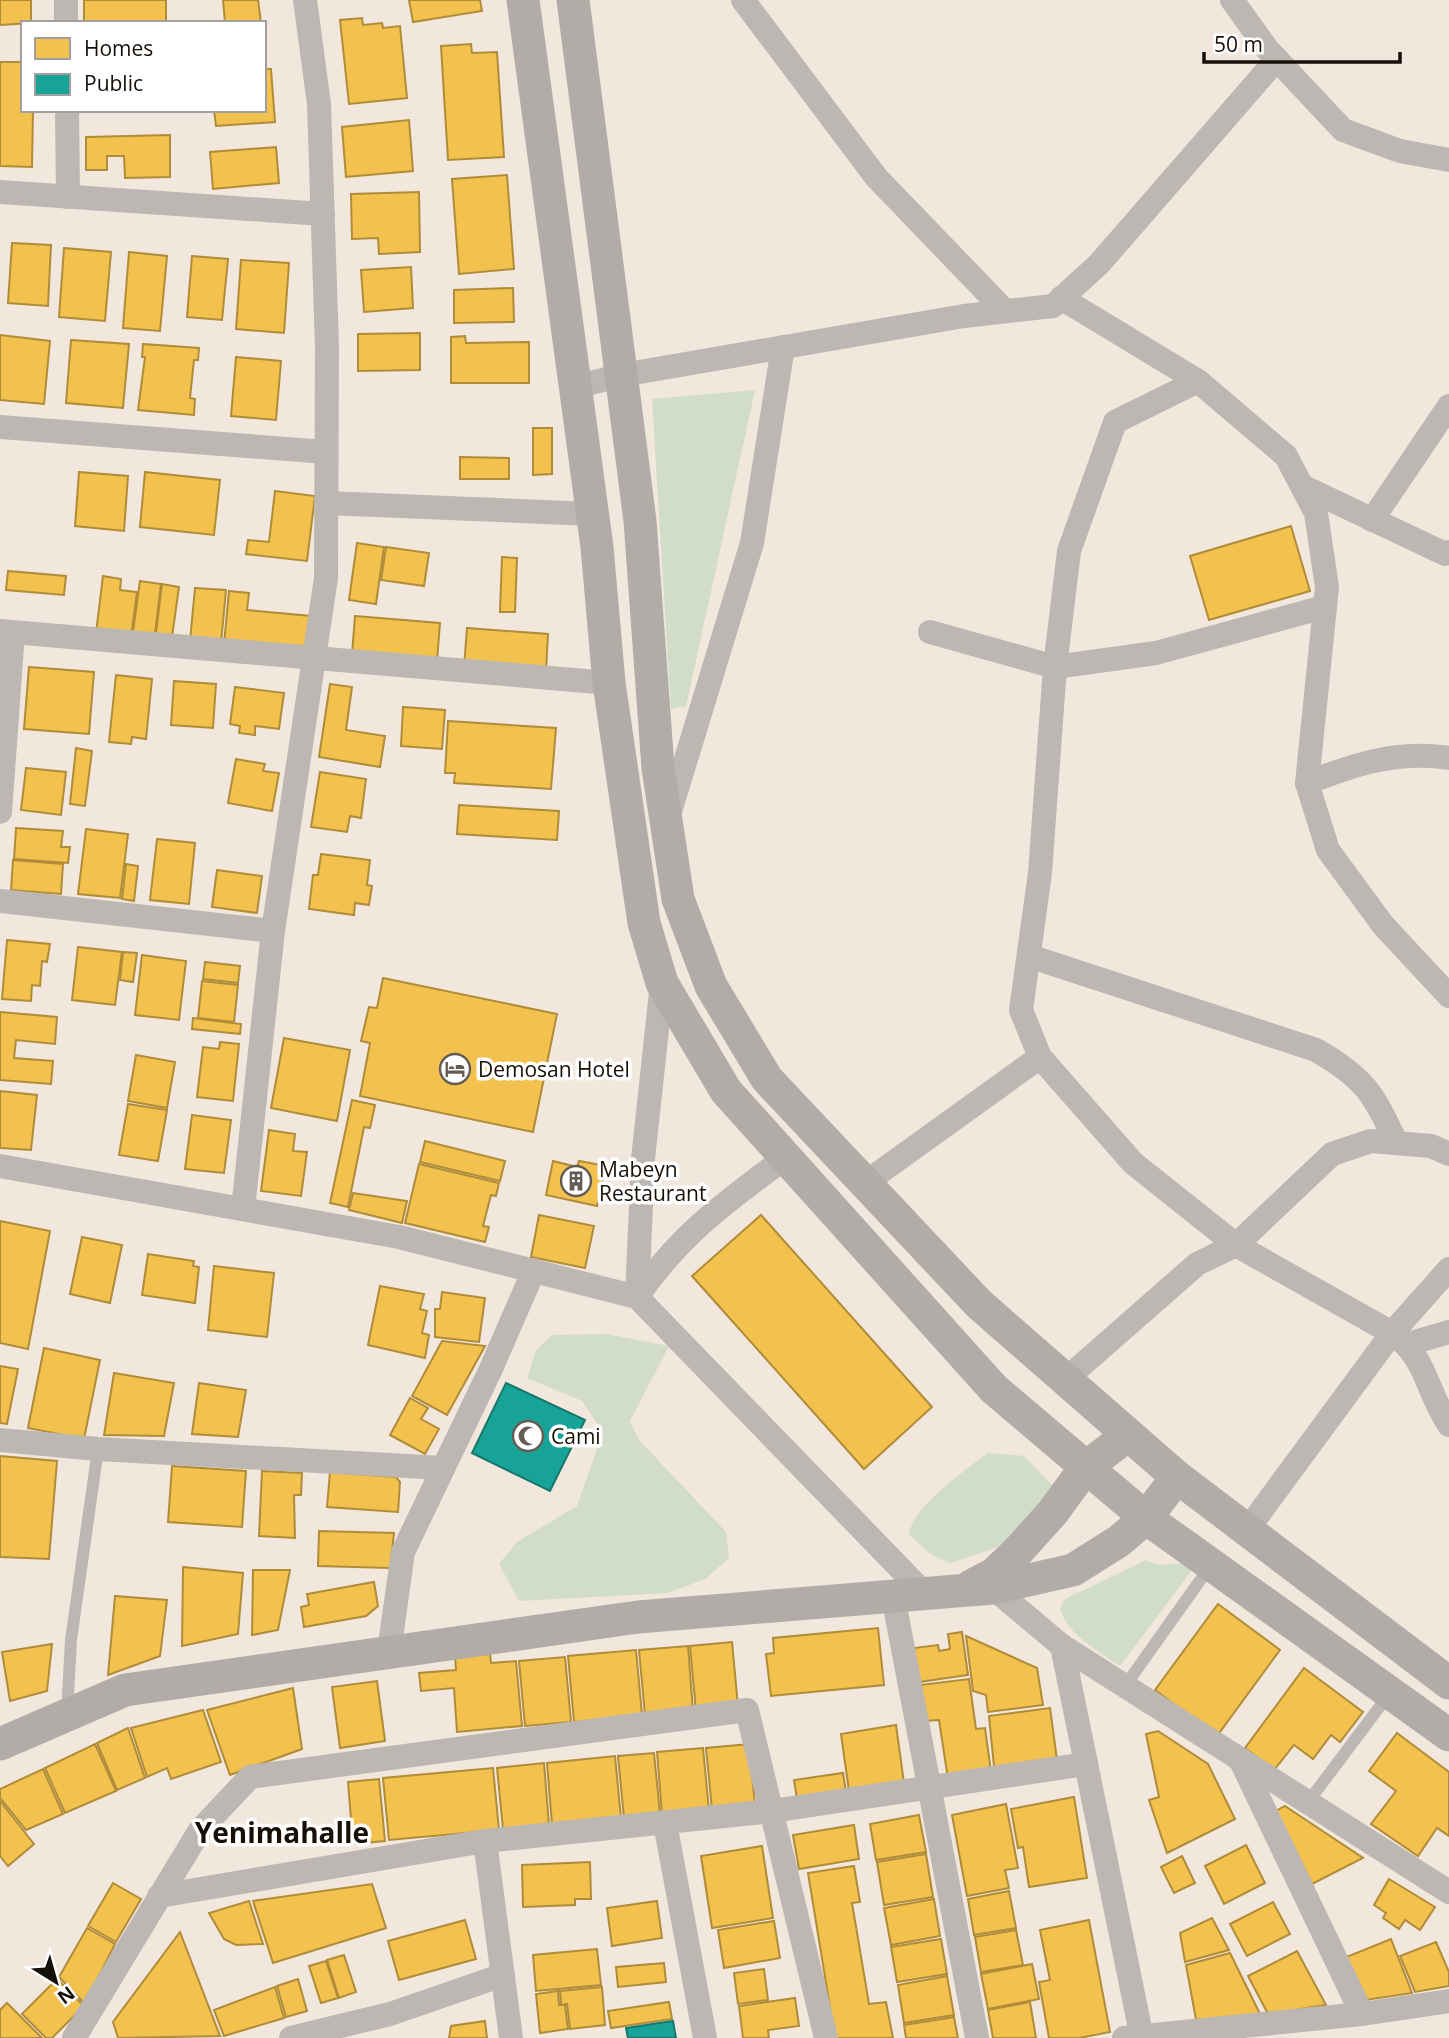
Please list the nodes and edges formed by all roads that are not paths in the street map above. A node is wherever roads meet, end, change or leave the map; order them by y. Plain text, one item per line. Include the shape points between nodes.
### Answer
1 (66, 0) edge
2 (305, 0) edge
3 (523, 0) edge
4 (573, 0) edge
5 (743, 0) edge
6 (1232, 0) edge
7 (66, 21) edge
8 (1277, 59) junction
9 (67, 112) edge
10 (1449, 160) edge
11 (0, 192) edge
12 (68, 197) junction
13 (323, 214) junction
14 (1061, 298) junction
15 (1005, 312) junction
16 (783, 347) junction
17 (622, 375) junction
18 (1198, 381) junction
19 (575, 387) junction
20 (1449, 406) edge
21 (0, 427) edge
22 (327, 452) junction
23 (1302, 486) junction
24 (326, 503) junction
25 (593, 514) junction
26 (1372, 520) junction
27 (1449, 552) edge
28 (1324, 607) junction
29 (7, 632) edge
30 (930, 632) dead end
31 (314, 659) junction
32 (1055, 667) junction
33 (609, 683) junction
34 (1449, 758) edge
35 (1307, 783) junction
36 (0, 812) edge
37 (666, 822) junction
38 (0, 901) edge
39 (274, 931) junction
40 (1029, 956) junction
41 (662, 983) junction
42 (1449, 996) edge
43 (1040, 1057) junction
44 (1396, 1143) junction
45 (1449, 1154) edge
46 (786, 1157) junction
47 (0, 1166) edge
48 (865, 1183) junction
49 (243, 1209) junction
50 (1236, 1245) junction
51 (1449, 1269) edge
52 (534, 1270) junction
53 (637, 1297) junction
54 (1449, 1332) edge
55 (1400, 1339) junction
56 (1066, 1379) junction
57 (1449, 1425) edge
58 (1128, 1435) junction
59 (0, 1440) edge
60 (98, 1450) junction
61 (443, 1468) junction
62 (1085, 1468) junction
63 (1177, 1477) junction
64 (1146, 1518) junction
65 (1247, 1530) junction
66 (1212, 1565) junction
67 (978, 1589) junction
68 (909, 1595) junction
69 (1062, 1646) junction
70 (389, 1652) junction
71 (1449, 1682) edge
72 (1125, 1686) junction
73 (1390, 1692) junction
74 (67, 1715) junction
75 (1449, 1735) edge
76 (0, 1744) edge
77 (1239, 1758) junction
78 (1086, 1764) junction
79 (928, 1788) junction
80 (1308, 1802) junction
81 (772, 1811) junction
82 (665, 1823) junction
83 (485, 1841) junction
84 (1449, 1892) edge
85 (159, 1896) junction
86 (503, 1975) junction
87 (1449, 2001) edge
88 (390, 2014) junction
89 (1362, 2014) junction
90 (1136, 2037) edge
91 (74, 2038) edge
92 (291, 2038) edge
93 (360, 2038) edge
94 (511, 2038) edge
95 (705, 2038) edge
96 (826, 2038) edge
97 (977, 2038) edge

1 - 7 street
2 - 13 street via 319,104
3 - 19 main road
4 - 17 main road
5 - 15 street via 876,177
6 - 8 street
8 - 10 street via 1343,130 1400,150
8 - 14 street via 1099,264
9 - 12 street
11 - 12 street
12 - 13 street
13 - 22 street
14 - 15 street via 1053,306
14 - 18 street
15 - 16 street
16 - 17 street
16 - 37 street via 752,543
17 - 19 street
17 - 37 main road via 640,521
18 - 23 street via 1286,456
18 - 32 street via 1115,422 1069,551
19 - 25 main road
20 - 26 street
21 - 22 street
22 - 24 street
23 - 26 street
23 - 28 street via 1316,513 1327,587
24 - 25 street
24 - 31 street via 326,578
25 - 33 main road
26 - 27 street
28 - 32 street via 1156,653
28 - 35 street
29 - 31 street
29 - 36 street
30 - 32 street
31 - 33 street
31 - 39 street
32 - 40 street via 1040,873
33 - 41 main road via 644,923
34 - 35 street via 1421,753 1364,761
35 - 42 street via 1328,849 1383,925
37 - 48 main road via 678,899 711,986 767,1079
38 - 39 street
39 - 49 street
40 - 43 street via 1021,1010
40 - 44 street via 1317,1050 1367,1087
41 - 46 main road via 726,1091
41 - 53 street via 643,1159
43 - 48 street
43 - 50 street via 1133,1163
44 - 45 street via 1431,1146
44 - 50 street via 1371,1141 1332,1154
46 - 53 street via 700,1221
46 - 62 main road via 993,1389
47 - 49 street
48 - 56 main road via 979,1304
49 - 52 street via 399,1237
50 - 55 street
50 - 56 street via 1197,1265
51 - 55 street
52 - 53 street
52 - 61 street
53 - 68 street
54 - 55 street
55 - 57 street via 1423,1365 1426,1383
55 - 65 street
56 - 58 main road
58 - 62 main road
58 - 63 main road
59 - 60 street
60 - 61 street
60 - 74 lane via 71,1640
61 - 70 street via 403,1552
62 - 64 main road
62 - 67 main road via 1053,1512
63 - 64 main road
63 - 65 main road
64 - 66 main road
64 - 67 main road via 1073,1570
65 - 71 main road
66 - 72 lane
66 - 73 main road
67 - 68 main road
67 - 69 street
68 - 70 main road via 638,1617
68 - 79 street
69 - 72 street
69 - 78 street
70 - 74 main road via 125,1690
72 - 77 street
73 - 75 main road
73 - 80 lane
74 - 76 main road
77 - 80 street
77 - 89 street
78 - 79 street
78 - 90 street
79 - 81 street
79 - 97 street
80 - 84 street
81 - 82 street
81 - 85 street via 747,1710 278,1773 250,1777 200,1830
81 - 96 street
82 - 83 street
82 - 95 street
83 - 85 street
83 - 86 street
85 - 91 street
86 - 88 street
86 - 94 street
87 - 89 street
88 - 92 street
88 - 93 street
89 - 90 street

